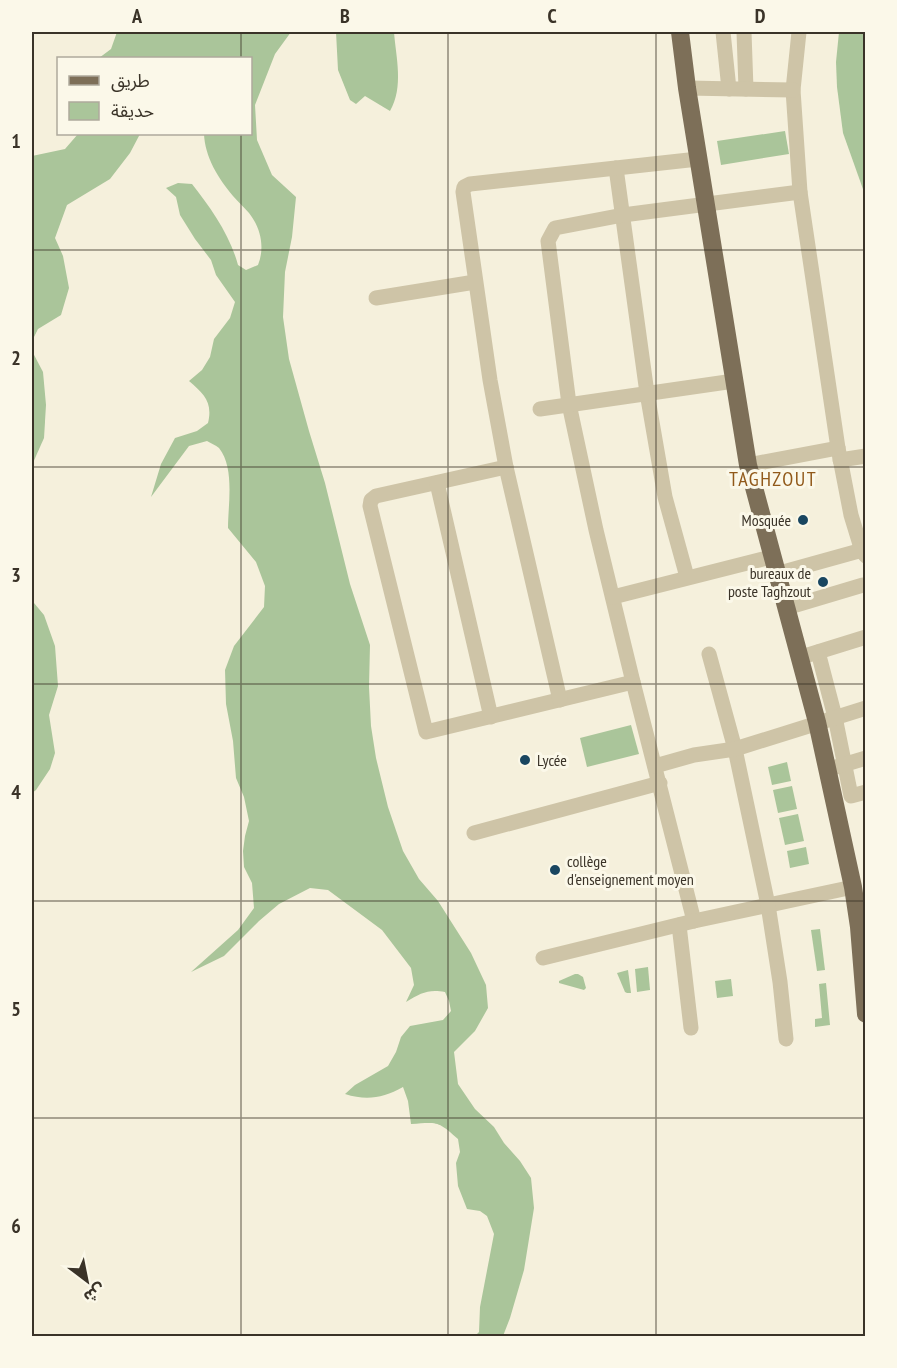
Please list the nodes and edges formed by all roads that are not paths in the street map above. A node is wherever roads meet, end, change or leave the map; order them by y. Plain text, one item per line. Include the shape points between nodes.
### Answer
1 (680, 32) edge
2 (723, 32) edge
3 (744, 32) edge
4 (800, 32) edge
5 (687, 88) junction
6 (729, 89) junction
7 (746, 90) junction
8 (793, 90) junction
9 (698, 159) junction
10 (616, 168) junction
11 (800, 192) junction
12 (705, 205) junction
13 (623, 215) junction
14 (475, 282) junction
15 (376, 298) dead end
16 (734, 381) junction
17 (647, 393) junction
18 (569, 404) junction
19 (540, 409) dead end
20 (839, 454) junction
21 (866, 456) edge
22 (748, 465) junction
23 (506, 468) junction
24 (437, 483) junction
25 (864, 552) edge
26 (774, 565) junction
27 (687, 577) junction
28 (863, 585) dead end
29 (613, 597) junction
30 (786, 608) junction
31 (866, 638) edge
32 (818, 652) junction
33 (709, 654) dead end
34 (799, 658) junction
35 (633, 682) junction
36 (560, 700) junction
37 (866, 708) edge
38 (491, 717) junction
39 (836, 717) junction
40 (817, 722) junction
41 (735, 749) junction
42 (866, 758) edge
43 (845, 764) junction
44 (655, 766) junction
45 (827, 770) junction
46 (660, 783) junction
47 (866, 792) edge
48 (474, 833) dead end
49 (853, 887) junction
50 (768, 905) junction
51 (862, 920) edge
52 (686, 923) junction
53 (543, 958) dead end
54 (866, 1014) edge
55 (691, 1028) dead end
56 (786, 1039) dead end

1 - 5 main road
2 - 6 street
3 - 7 street
4 - 8 street
5 - 6 street
5 - 9 main road
6 - 7 street
7 - 8 street
8 - 11 street
9 - 10 street
9 - 12 main road
10 - 13 street
10 - 14 street via 464,187
11 - 12 street
11 - 20 street
12 - 13 street
12 - 16 main road
13 - 17 street
13 - 18 street via 555,228 548,241
14 - 15 street
14 - 23 street
16 - 17 street
16 - 22 main road
17 - 18 street
17 - 27 street via 664,497
18 - 19 street
18 - 29 street
20 - 21 street
20 - 22 street
20 - 25 street via 851,515
22 - 26 main road
23 - 24 street
23 - 36 street
24 - 38 street
24 - 38 street via 376,496 370,506 426,732
25 - 26 street
26 - 27 street
26 - 30 main road
27 - 29 street
28 - 30 street
29 - 35 street
30 - 34 main road
31 - 32 street
32 - 34 street
32 - 39 street
33 - 41 street
34 - 40 main road
35 - 36 street
35 - 44 street
36 - 38 street
37 - 39 street
39 - 40 street
39 - 43 street
40 - 41 street
40 - 45 main road
41 - 44 street
41 - 50 street
42 - 43 street
43 - 45 street
43 - 47 street via 851,796
44 - 46 street
45 - 49 main road
46 - 48 street
46 - 52 street
49 - 50 street
49 - 51 main road
50 - 52 street
50 - 56 street
51 - 54 main road
52 - 53 street
52 - 55 street

